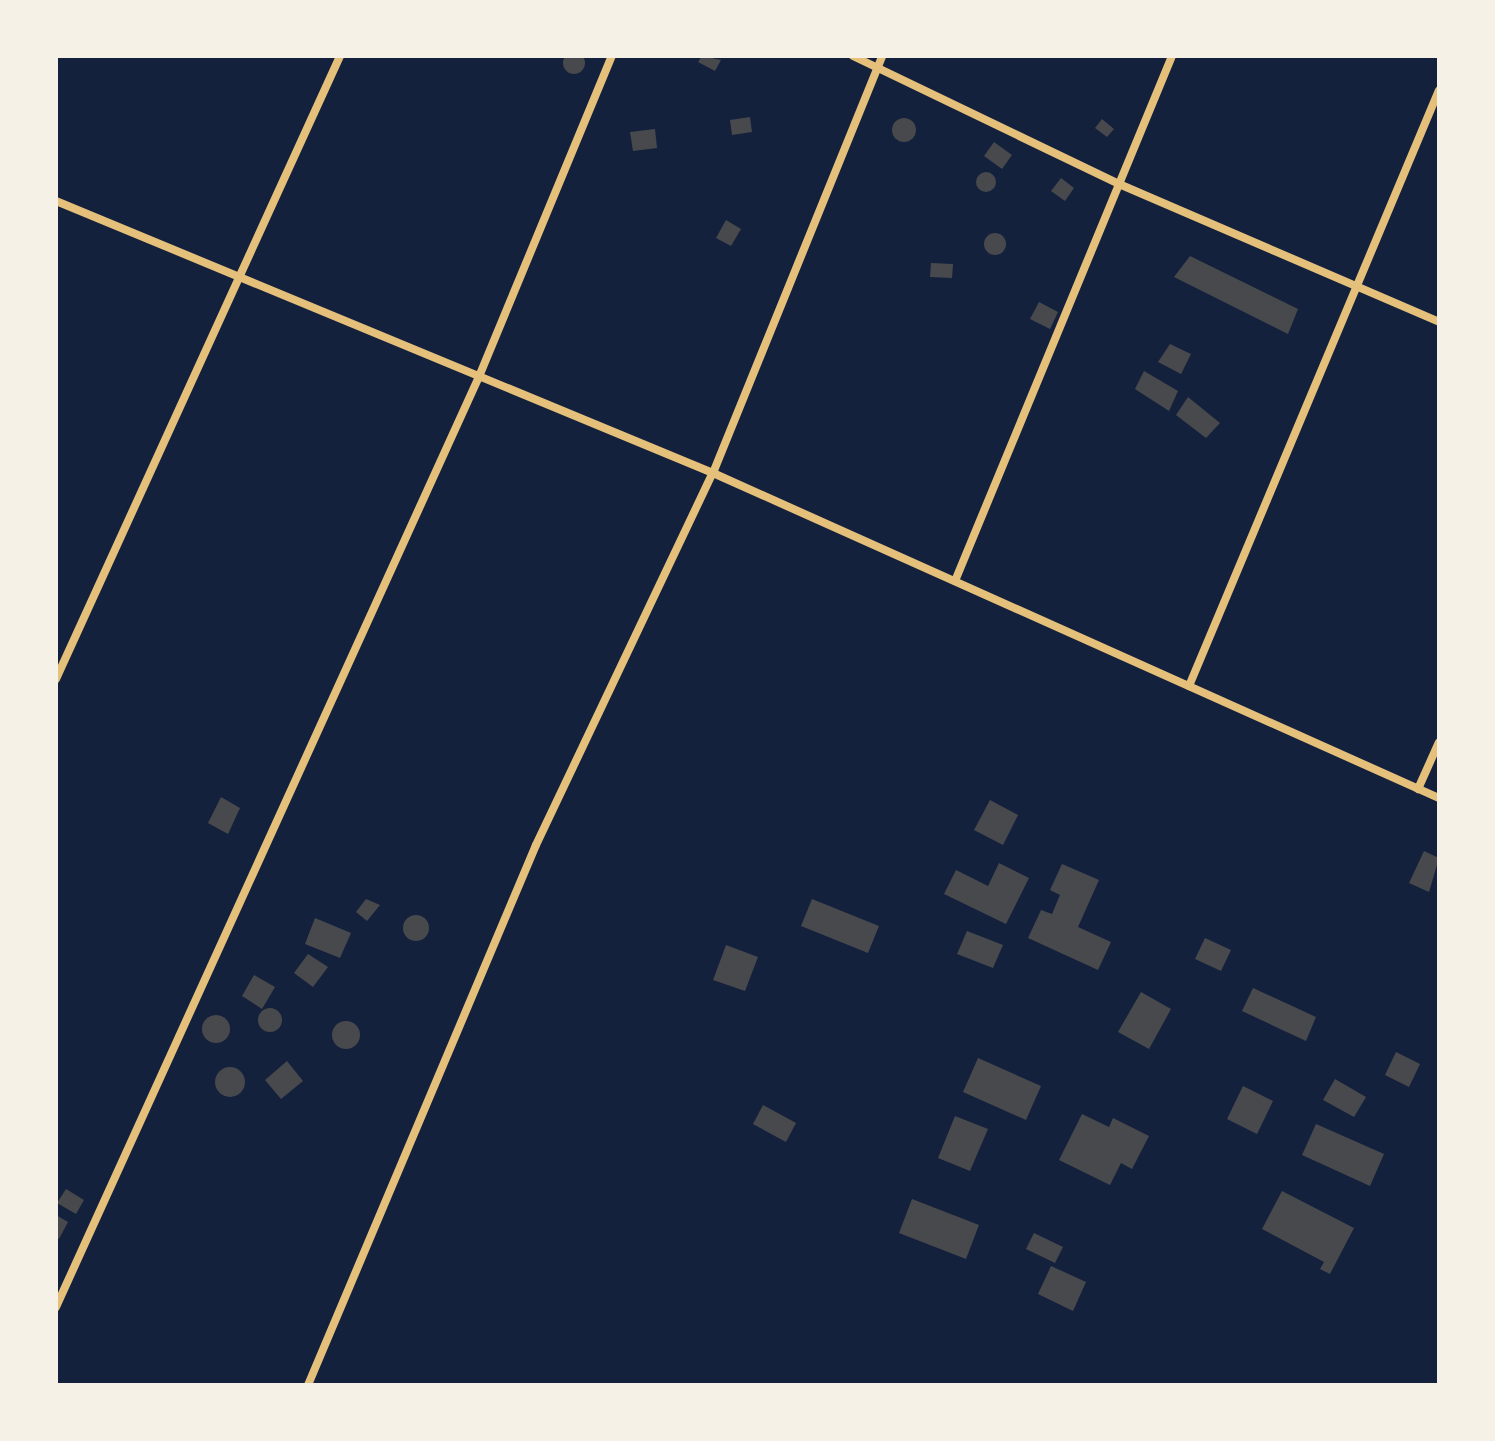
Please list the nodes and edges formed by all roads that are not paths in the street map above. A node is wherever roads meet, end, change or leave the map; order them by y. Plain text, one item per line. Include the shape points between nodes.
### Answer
1 (340, 56) edge
2 (612, 56) edge
3 (853, 56) edge
4 (882, 56) edge
5 (1172, 56) edge
6 (878, 67) junction
7 (1439, 90) edge
8 (1119, 184) junction
9 (56, 201) edge
10 (234, 280) junction
11 (1355, 288) junction
12 (1439, 322) edge
13 (478, 379) junction
14 (713, 473) junction
15 (955, 581) junction
16 (56, 679) edge
17 (1189, 686) junction
18 (1439, 742) edge
19 (1418, 789) junction
20 (1439, 798) edge
21 (56, 1307) edge
22 (308, 1385) edge

1 - 10 street
2 - 13 street
3 - 6 street
4 - 6 street
5 - 8 street
6 - 8 street
6 - 14 street
7 - 11 street
8 - 11 street
8 - 15 street
9 - 10 street
10 - 13 street
10 - 16 street
11 - 12 street
11 - 17 street
13 - 14 street
13 - 21 street
14 - 15 street
14 - 22 street via 536,845
15 - 17 street
17 - 19 street
18 - 19 street
19 - 20 street

